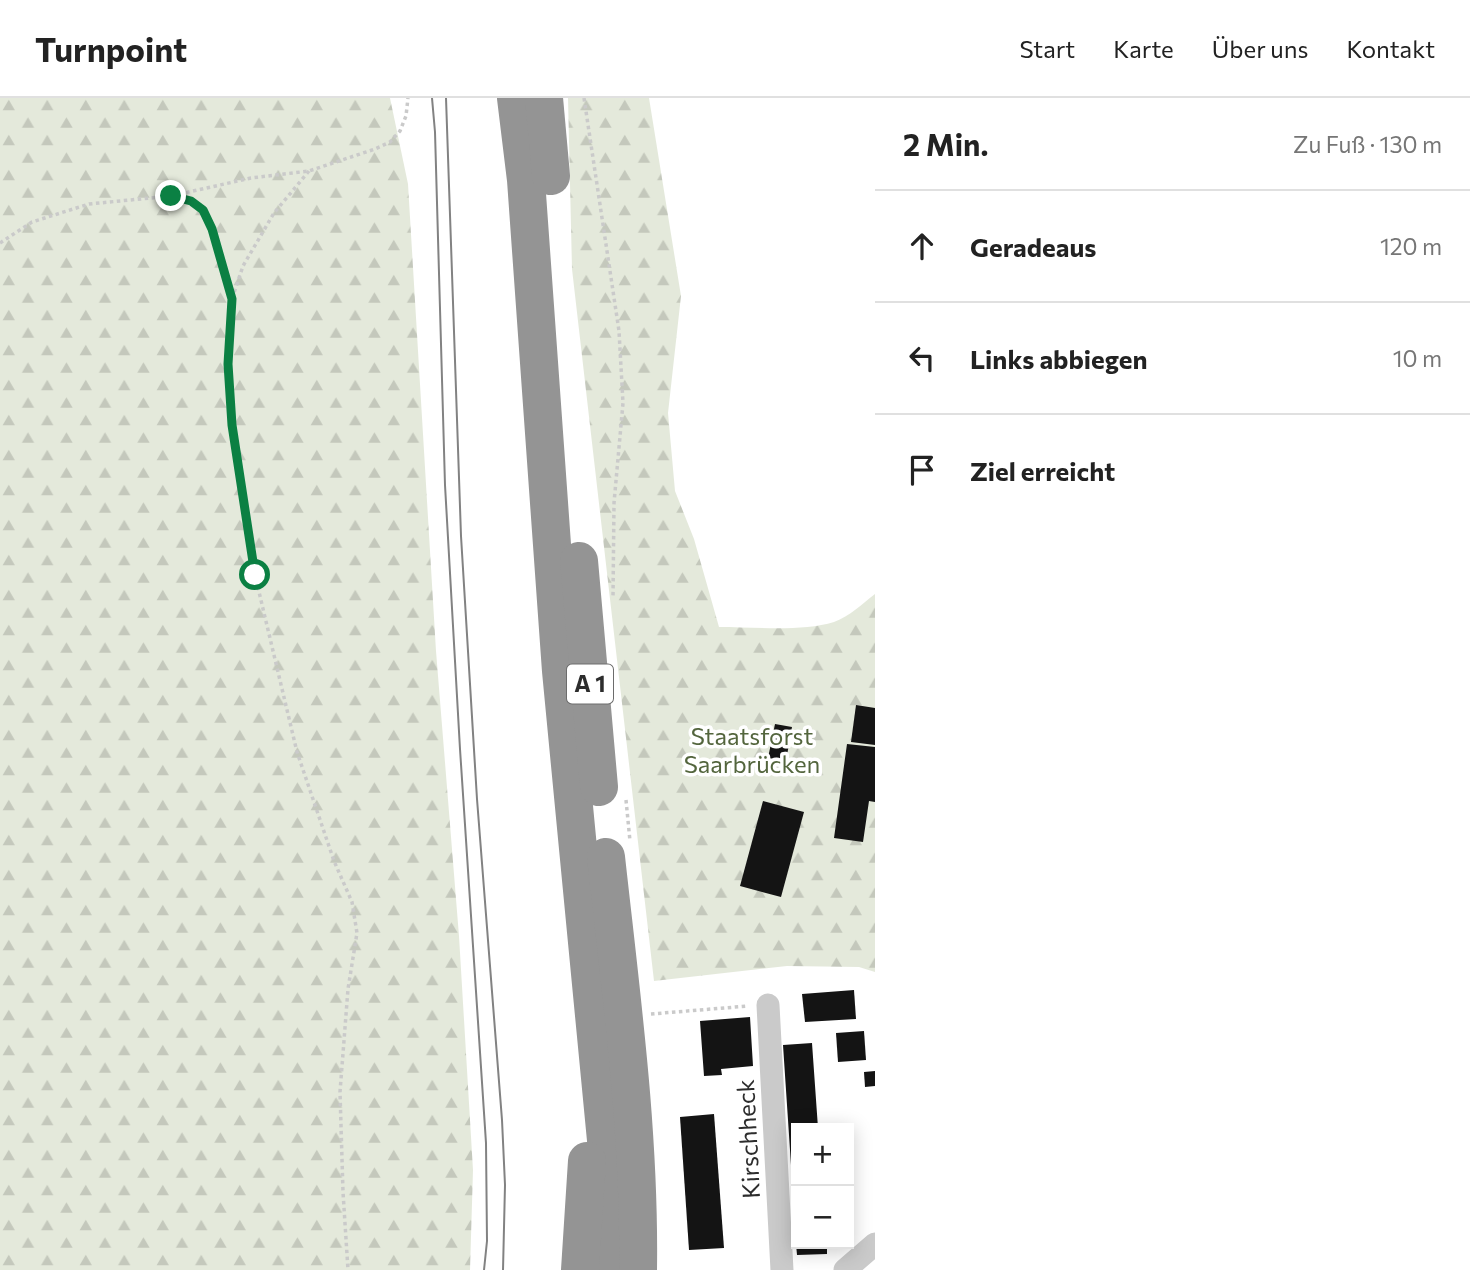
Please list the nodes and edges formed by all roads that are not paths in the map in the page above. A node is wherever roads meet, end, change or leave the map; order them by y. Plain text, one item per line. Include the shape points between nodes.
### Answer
1 (516, 98) edge
2 (544, 98) edge
3 (593, 998) junction
4 (768, 1004) road end
5 (875, 1244) edge
6 (580, 1270) edge
7 (611, 1270) edge
8 (638, 1270) edge
9 (782, 1270) edge
10 (845, 1270) edge

1 - 3 highway, A 1 via 526,180 561,671
2 - 8 highway, A 1 via 600,806 631,1083
3 - 6 highway
3 - 7 highway, A 1 via 608,1161
4 - 9 street, Kirschheck
5 - 10 street

